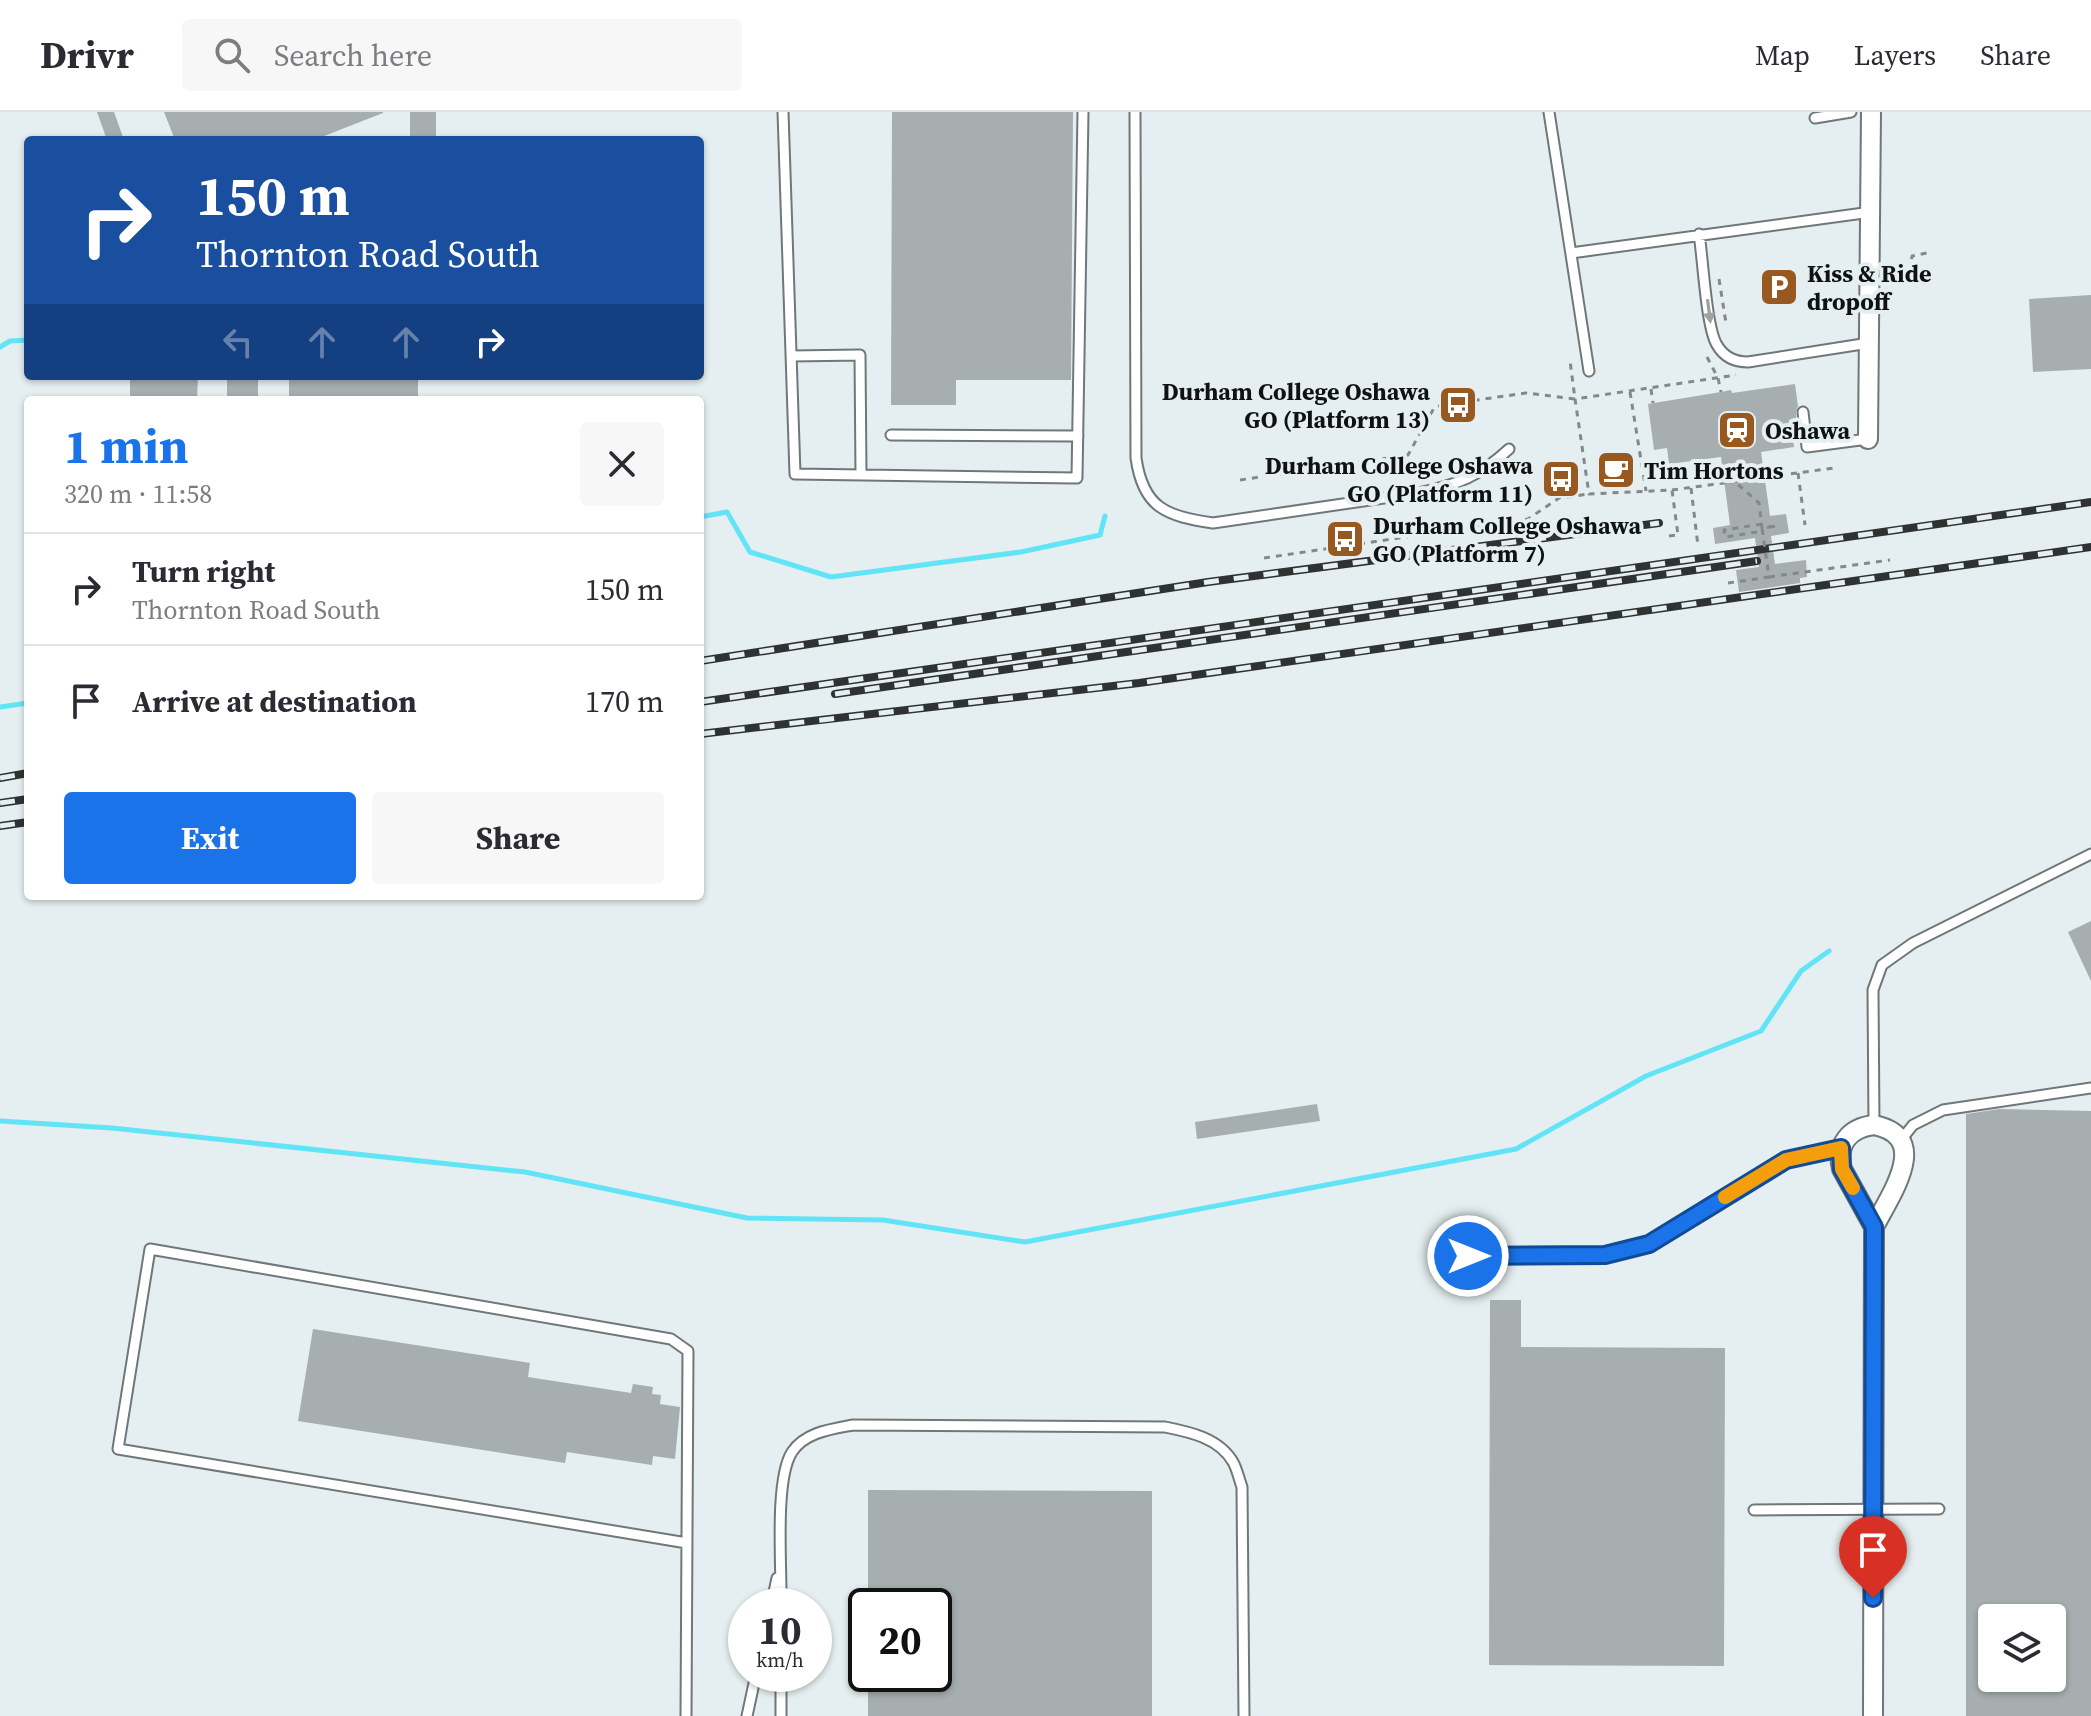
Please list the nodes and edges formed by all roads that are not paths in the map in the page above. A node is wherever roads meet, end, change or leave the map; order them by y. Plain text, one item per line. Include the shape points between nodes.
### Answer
1 (783, 112) edge
2 (1083, 112) edge
3 (1135, 112) edge
4 (1549, 112) edge
5 (1851, 112) edge
6 (1871, 112) edge
7 (1815, 118) dead end
8 (1871, 212) junction
9 (1699, 234) junction
10 (1571, 253) junction
11 (1870, 343) junction
12 (791, 356) junction
13 (1589, 371) dead end
14 (1803, 412) dead end
15 (891, 435) dead end
16 (1078, 436) junction
17 (1868, 439) joint
18 (1509, 449) dead end
19 (861, 475) junction
20 (2091, 854) edge
21 (2091, 1088) edge
22 (1874, 1125) junction
23 (1901, 1140) junction
24 (1841, 1148) junction
25 (1874, 1227) junction
26 (1468, 1256) dead end
27 (1939, 1509) dead end
28 (1754, 1510) dead end
29 (1873, 1510) junction
30 (687, 1543) junction
31 (782, 1559) junction
32 (775, 1588) edge
33 (781, 1588) edge
34 (752, 1692) edge
35 (781, 1692) edge
36 (686, 1716) edge
37 (747, 1716) edge
38 (781, 1716) edge
39 (1244, 1716) edge
40 (1873, 1716) edge

1 - 12 lane
2 - 16 lane
3 - 18 lane via 1136,458 1147,496 1161,510 1213,523 1418,493 1474,477
4 - 10 lane
5 - 7 lane
6 - 8 street
8 - 9 lane
8 - 11 street
9 - 10 lane
9 -> 11 lane via 1712,334 1730,359 1748,362
10 - 13 lane
11 - 17 street
12 - 19 lane via 795,474
12 - 19 lane via 860,355
14 - 17 lane via 1807,447
15 - 16 lane
16 - 19 lane via 1077,478
20 - 22 lane via 1913,943 1882,965 1873,990
21 - 23 lane via 1943,1110 1913,1125
22 - 23 street
22 - 24 street via 1853,1131
23 - 25 street via 1902,1172
24 - 25 street via 1842,1169
24 - 26 lane via 1786,1160 1649,1244 1605,1255
25 - 29 street
27 - 29 lane
28 - 29 lane
29 - 40 street
30 - 30 lane via 688,1351 671,1339 150,1249 118,1449
30 - 36 lane
31 - 32 lane
31 - 33 lane
31 - 39 lane via 783,1477 793,1450 817,1432 869,1425 1165,1427 1194,1433 1233,1462 1242,1487
34 - 37 lane
35 - 38 lane

